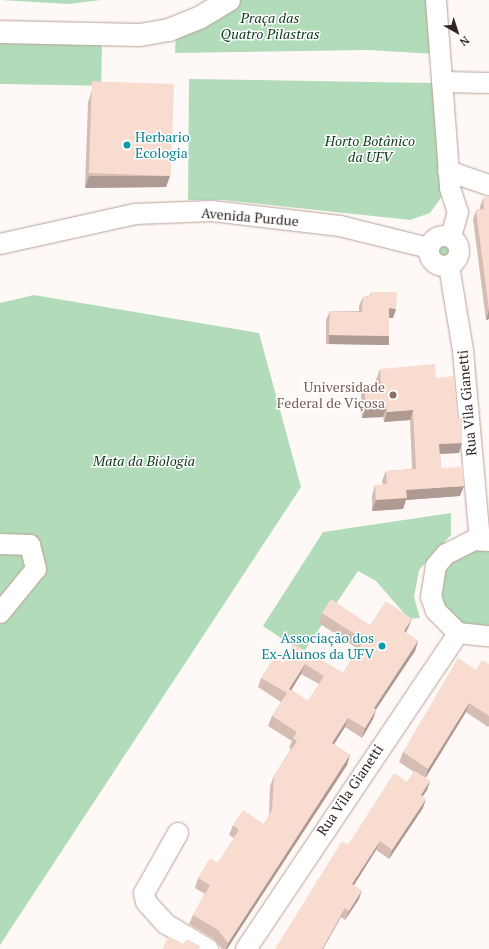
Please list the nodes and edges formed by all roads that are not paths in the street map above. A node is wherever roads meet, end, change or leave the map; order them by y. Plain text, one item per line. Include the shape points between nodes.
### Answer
1 (201, 0) edge
2 (230, 0) edge
3 (436, 0) edge
4 (0, 19) edge
5 (0, 32) edge
6 (442, 82) junction
7 (489, 83) edge
8 (448, 171) junction
9 (489, 185) edge
10 (451, 237) junction
11 (0, 244) edge
12 (429, 248) junction
13 (449, 266) junction
14 (484, 540) edge
15 (0, 544) edge
16 (0, 613) edge
17 (458, 633) junction
18 (489, 636) edge
19 (178, 833) dead end
20 (208, 949) edge
21 (246, 949) edge

1 - 4 main road via 167,16 136,20 99,23
2 - 5 main road via 175,28 140,35
3 - 6 street
6 - 7 street
6 - 8 street
8 - 9 street
8 - 10 street via 458,212
10 - 12 street via 437,237
10 - 13 street via 459,249 457,259
11 - 12 street, Avenida Purdue via 135,214 212,210 340,226
12 - 13 street via 436,264
13 - 14 street, Rua Vila Gianetti via 463,351
14 - 17 street via 458,545 446,554 431,581 436,611
15 - 16 street via 30,545 36,569
17 - 18 street
17 - 21 street, Rua Vila Gianetti
19 - 20 street via 144,893 146,902 166,924

